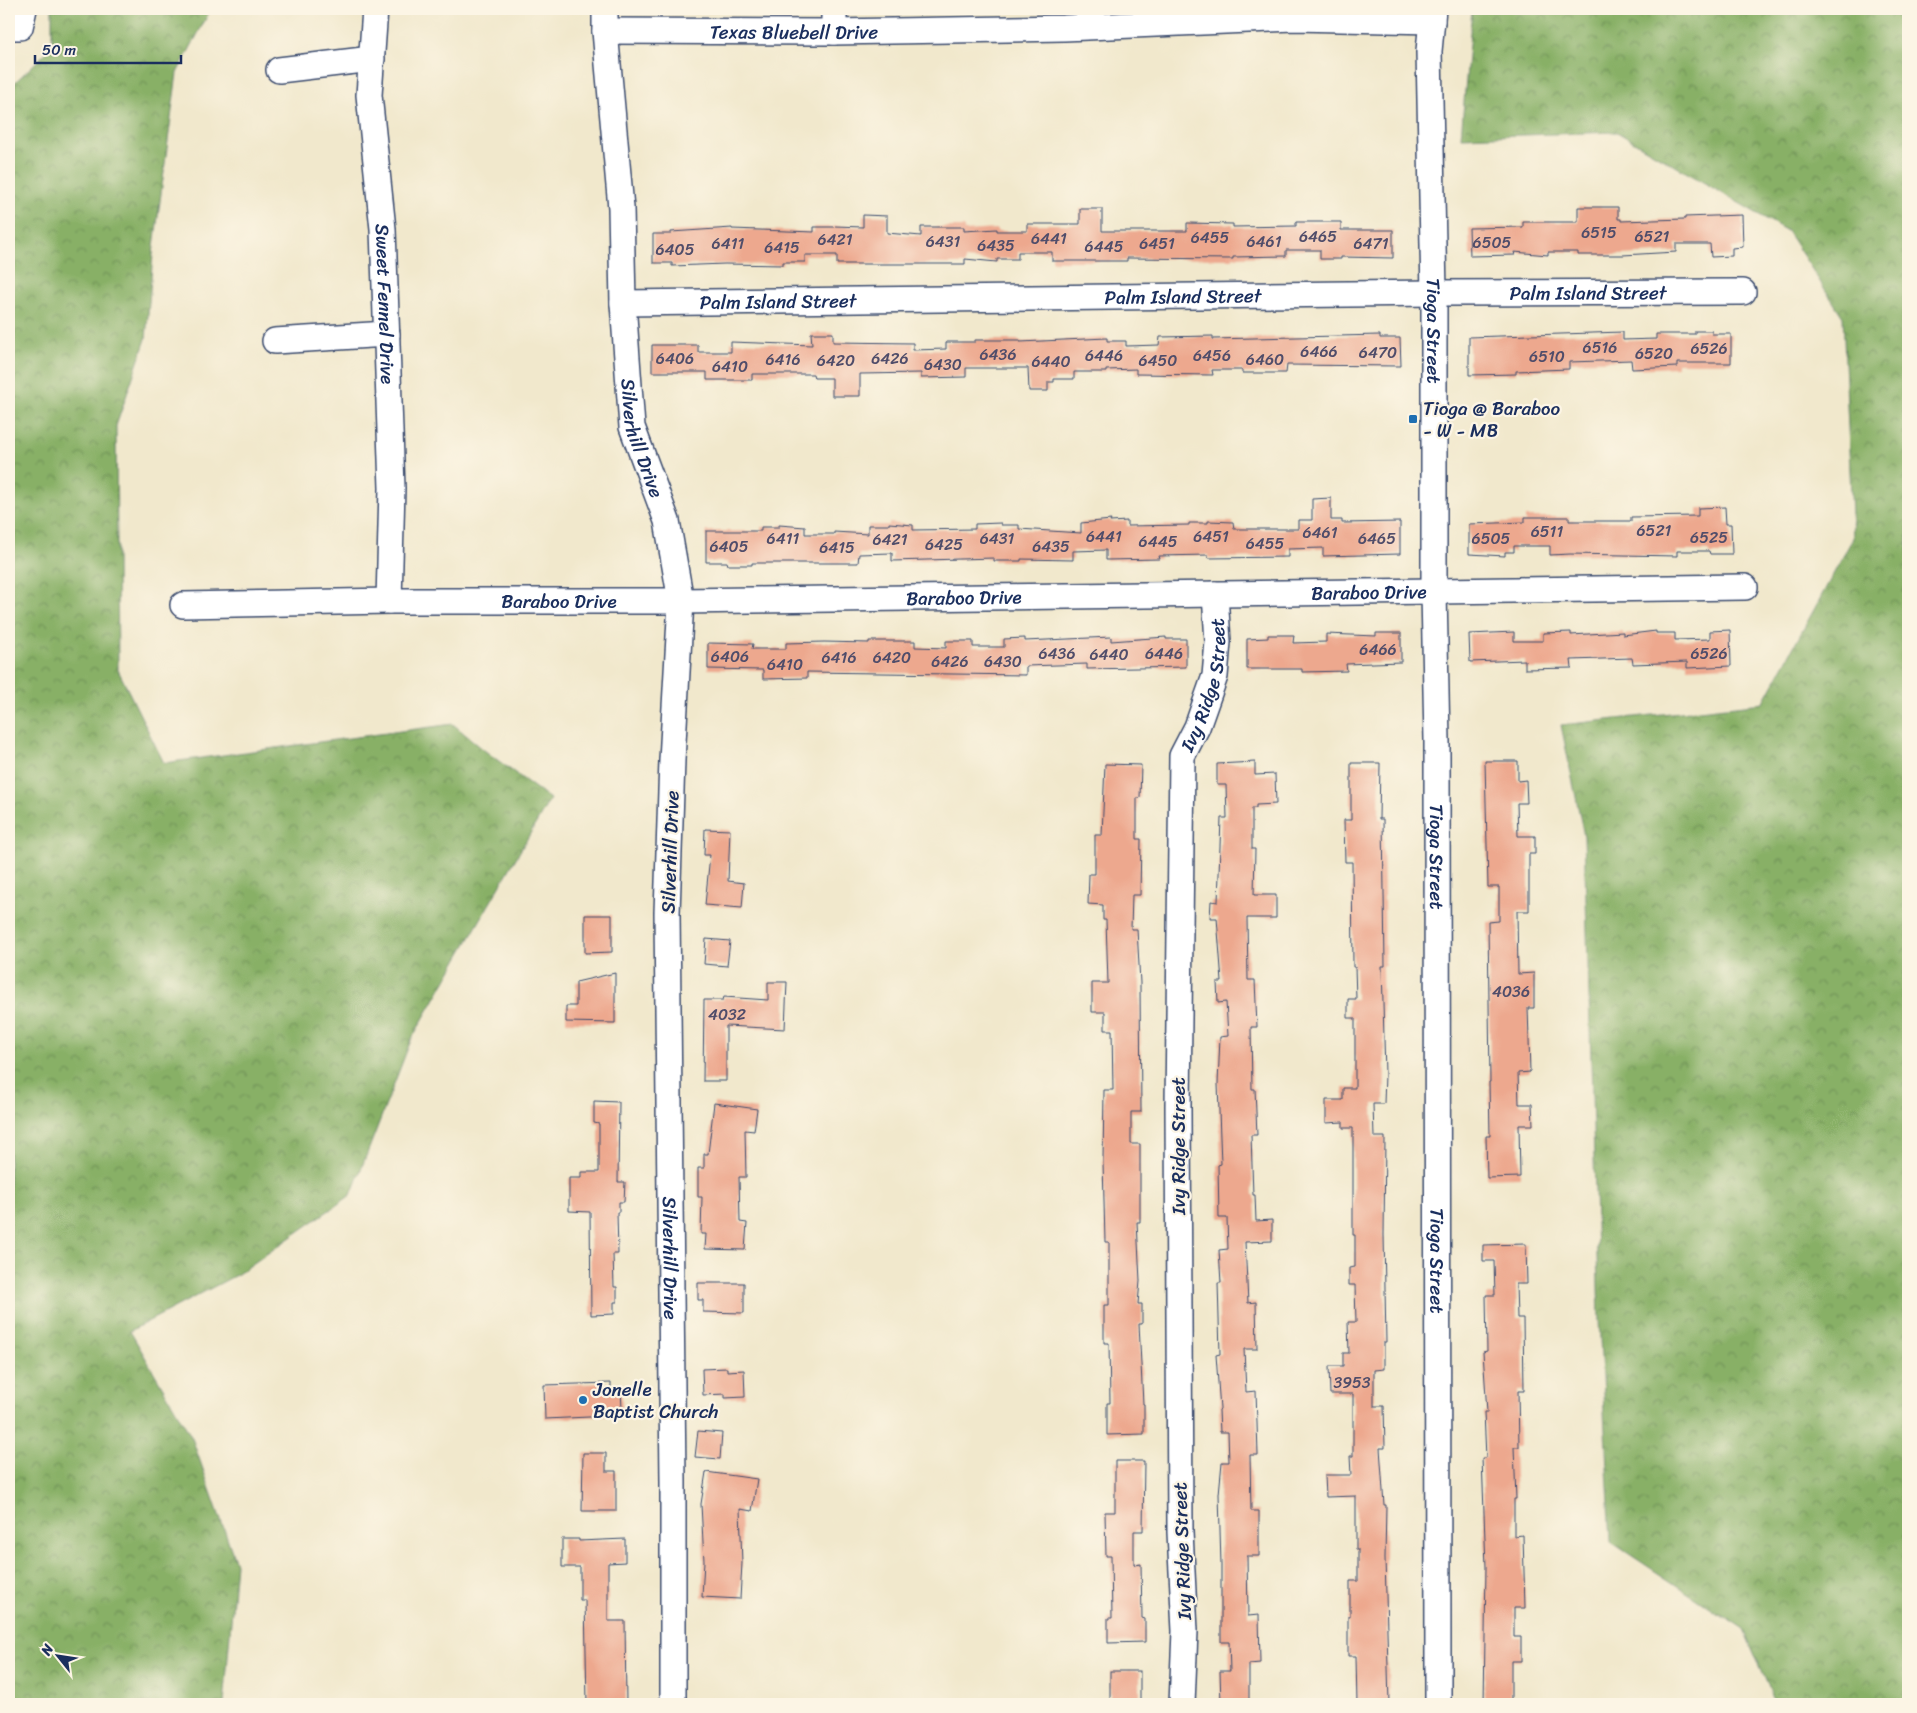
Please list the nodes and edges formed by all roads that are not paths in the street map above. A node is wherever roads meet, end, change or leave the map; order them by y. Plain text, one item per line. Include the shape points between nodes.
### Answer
1 (375, 9) edge
2 (1294, 13) edge
3 (1432, 15) edge
4 (1064, 18) edge
5 (605, 20) edge
6 (834, 20) edge
7 (372, 59) junction
8 (279, 70) dead end
9 (1743, 292) dead end
10 (1434, 293) junction
11 (623, 303) junction
12 (387, 334) junction
13 (275, 341) dead end
14 (1745, 587) dead end
15 (1434, 592) junction
16 (1215, 594) junction
17 (681, 601) junction
18 (389, 602) junction
19 (183, 605) dead end
20 (673, 1704) edge
21 (1182, 1704) edge
22 (1438, 1704) edge

1 - 7 street, Sweet Fennel Drive
2 - 3 street, Texas Bluebell Drive
2 - 4 street, Texas Bluebell Drive
3 - 10 street, Tioga Street via 1429,51
4 - 6 street, Texas Bluebell Drive
5 - 6 street, Texas Bluebell Drive
5 - 11 street, Silverhill Drive via 621,208
7 - 8 street
7 - 12 street, Sweet Fennel Drive via 369,95 383,229
9 - 10 street, Palm Island Street
10 - 11 street, Palm Island Street
10 - 15 street, Tioga Street
11 - 17 street, Silverhill Drive via 632,427 667,521
12 - 13 street
12 - 18 street, Sweet Fennel Drive via 392,488
14 - 15 street, Baraboo Drive
15 - 16 street, Baraboo Drive
15 - 22 street, Tioga Street
16 - 17 street, Baraboo Drive
16 - 21 street, Ivy Ridge Street via 1218,642 1215,676 1197,727 1182,756 1178,1116 1180,1532 1185,1631
17 - 18 street, Baraboo Drive
17 - 20 street, Silverhill Drive via 667,913
18 - 19 street, Baraboo Drive

